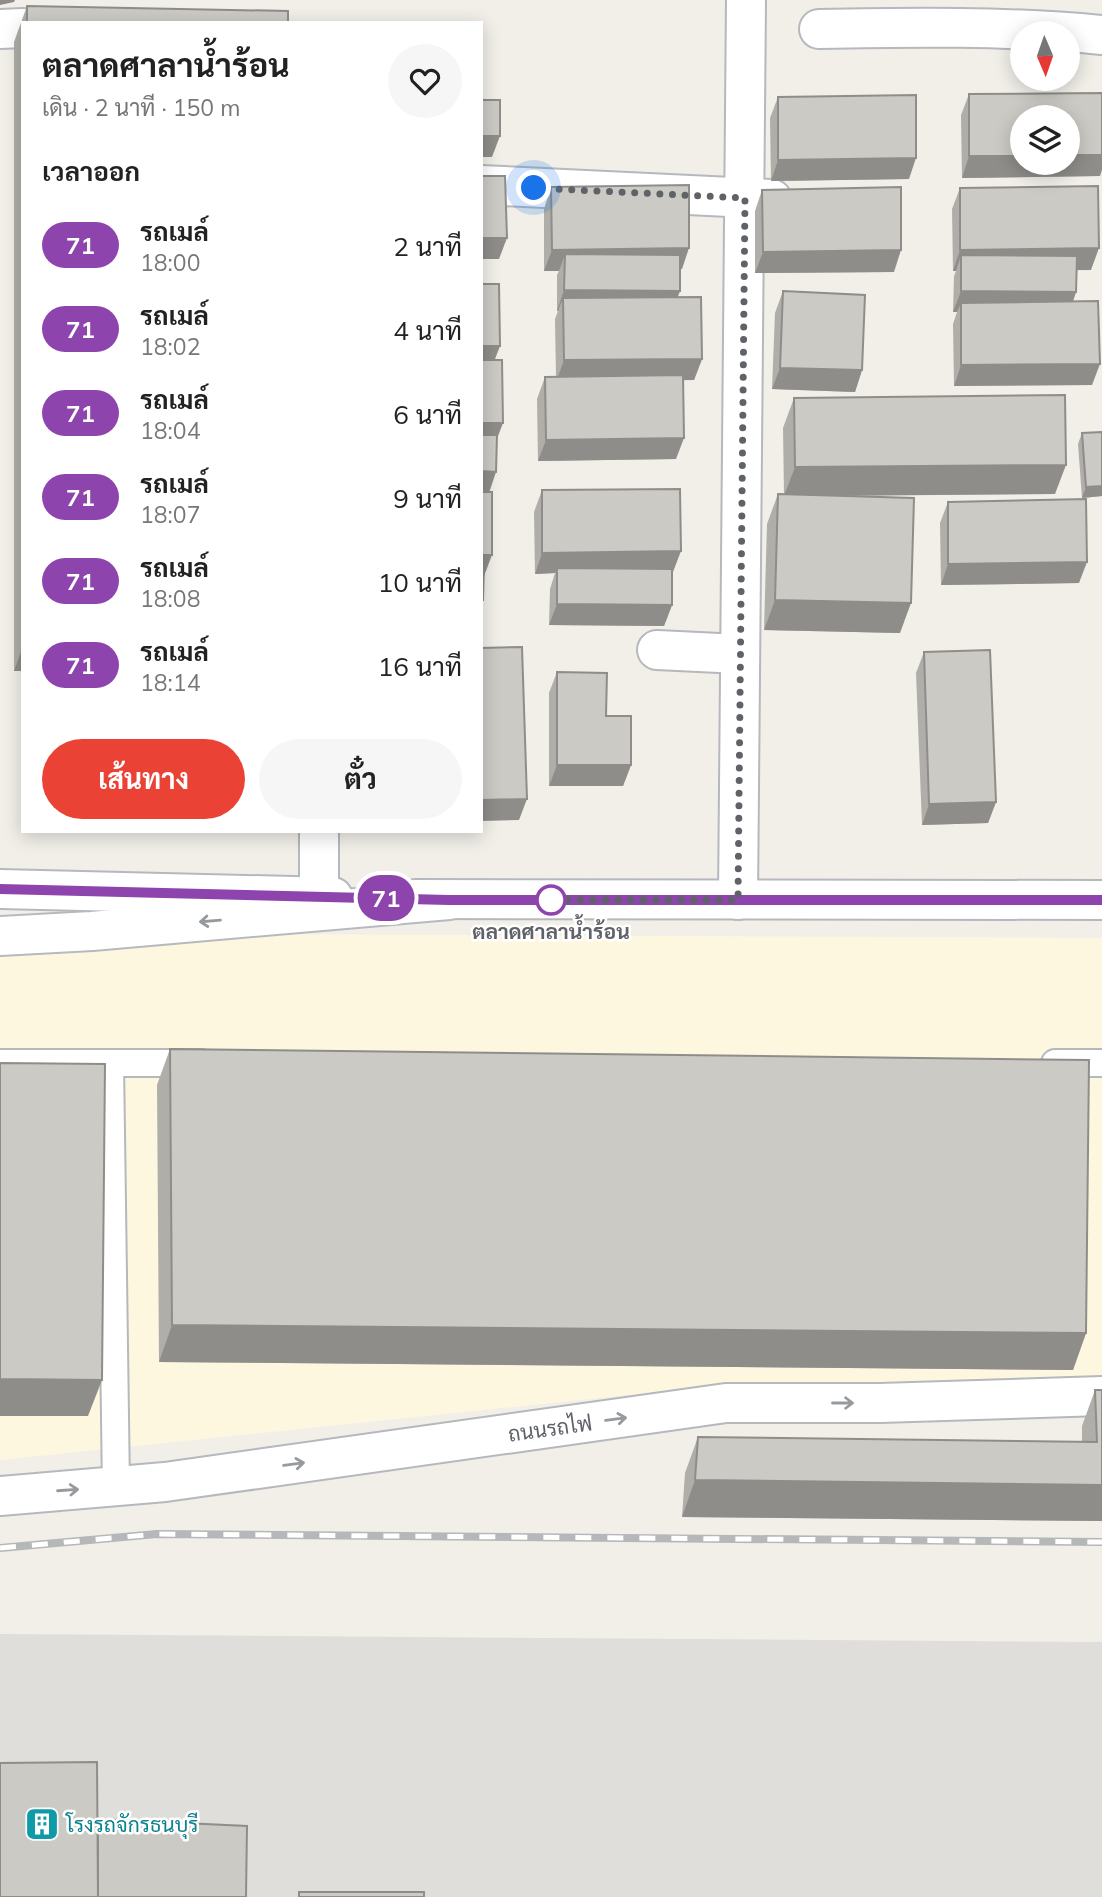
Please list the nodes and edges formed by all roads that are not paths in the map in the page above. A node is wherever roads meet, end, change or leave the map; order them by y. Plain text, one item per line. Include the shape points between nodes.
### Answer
1 (746, 0) edge
2 (21, 27) edge
3 (0, 29) edge
4 (819, 29) dead end
5 (1102, 35) edge
6 (483, 185) edge
7 (745, 198) junction
8 (811, 199) edge
9 (657, 650) dead end
10 (740, 654) junction
11 (319, 833) edge
12 (0, 889) edge
13 (319, 896) junction
14 (449, 900) junction
15 (738, 900) junction
16 (1102, 900) edge
17 (0, 936) edge
18 (0, 1063) edge
19 (110, 1063) junction
20 (221, 1063) edge
21 (1032, 1063) edge
22 (1102, 1063) edge
23 (1102, 1396) edge
24 (116, 1486) junction
25 (0, 1496) edge

1 - 7 street
2 - 3 street
4 - 5 street via 907,27
6 - 7 street
7 - 8 street
7 - 10 street
9 - 10 street
10 - 15 street
11 - 13 street
12 - 13 street
13 - 14 street
14 - 15 street
14 -> 17 street
15 - 16 street
18 - 19 lane
19 - 20 lane
19 - 24 lane
21 - 22 lane
24 -> 23 street, ถนนรถไฟ via 726,1403
25 -> 24 street, ถนนรถไฟ

